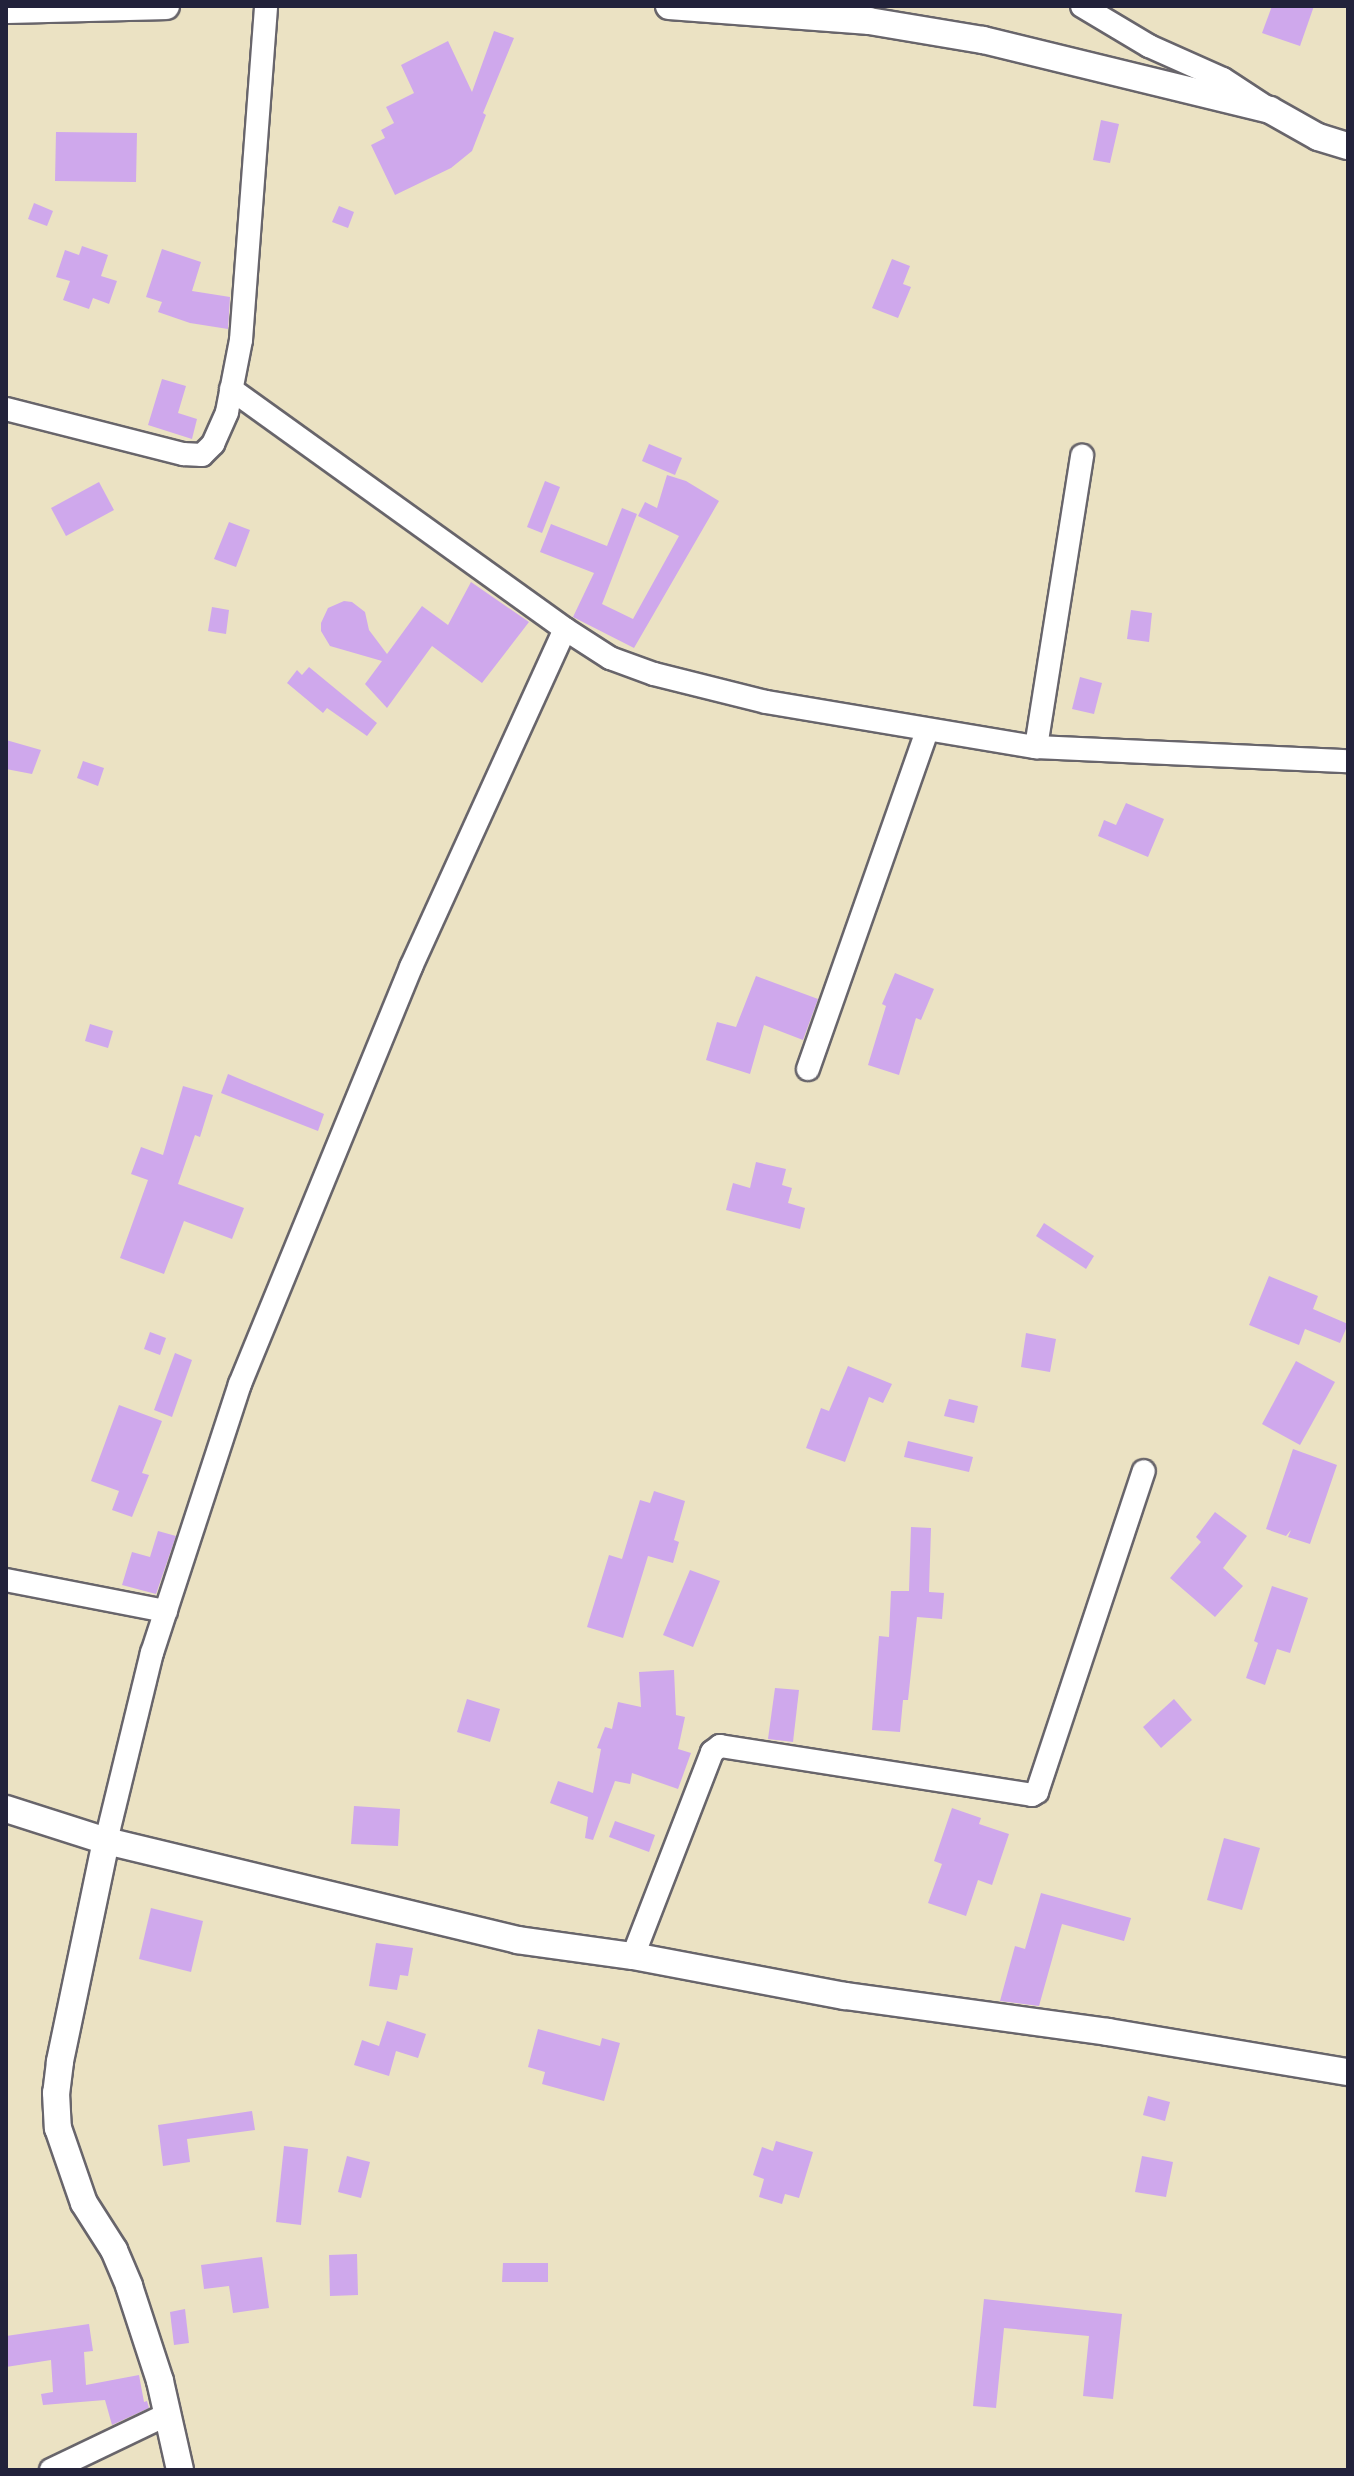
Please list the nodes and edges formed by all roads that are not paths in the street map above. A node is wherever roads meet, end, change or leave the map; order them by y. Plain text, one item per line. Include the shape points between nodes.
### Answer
1 (155, 6) edge
2 (266, 6) edge
3 (669, 6) edge
4 (1082, 6) edge
5 (6, 10) edge
6 (1270, 110) junction
7 (1348, 146) edge
8 (231, 389) junction
9 (6, 409) edge
10 (1082, 456) dead end
11 (565, 629) junction
12 (927, 731) junction
13 (1036, 747) junction
14 (1348, 761) edge
15 (808, 1069) dead end
16 (1144, 1471) dead end
17 (6, 1580) edge
18 (166, 1611) junction
19 (6, 1809) edge
20 (106, 1841) junction
21 (633, 1956) junction
22 (1348, 2072) edge
23 (168, 2414) junction
24 (51, 2470) edge
25 (180, 2470) edge

1 - 5 street
2 - 8 street via 241,340
3 - 6 street via 869,21 983,40
4 - 6 street via 1149,46 1223,79
6 - 7 street via 1318,137
8 - 9 street via 213,444 202,455
8 - 11 street
10 - 13 street
11 - 12 street via 610,658 654,674 766,702
11 - 18 street via 326,1168 240,1384
12 - 13 street
12 - 15 street
13 - 14 street
16 - 21 street via 1037,1792 720,1746 712,1752
17 - 18 street
18 - 20 street
19 - 20 street
20 - 21 street via 517,1940
20 - 23 street via 60,2062 58,2128 84,2203 129,2286
21 - 22 street via 845,1996
23 - 24 street
23 - 25 street

